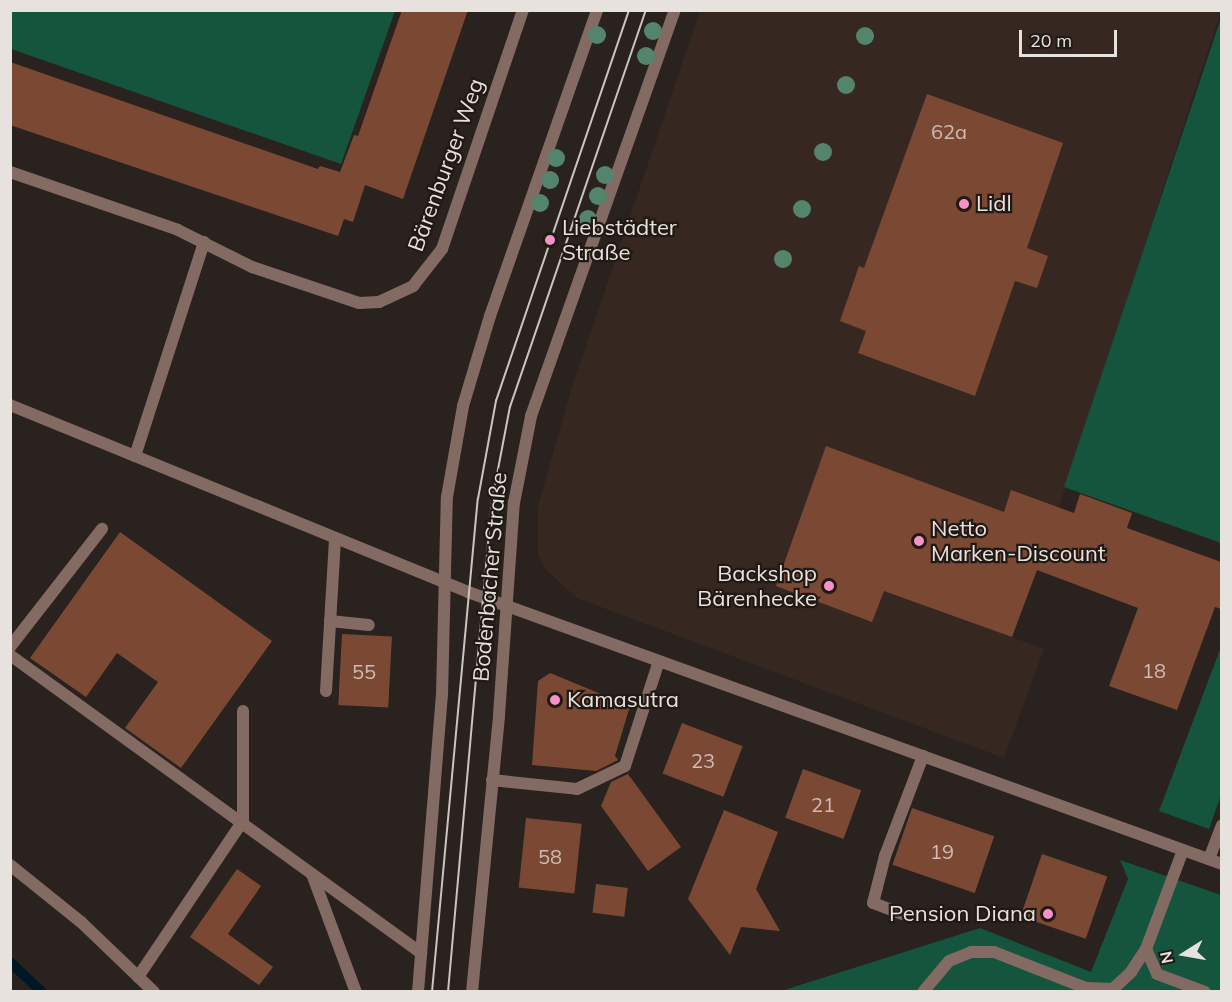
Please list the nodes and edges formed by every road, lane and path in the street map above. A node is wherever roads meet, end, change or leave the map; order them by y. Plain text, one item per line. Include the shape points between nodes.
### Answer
1 (523, 10) edge
2 (597, 10) edge
3 (675, 10) edge
4 (10, 172) edge
5 (204, 242) junction
6 (10, 405) edge
7 (135, 456) junction
8 (102, 529) dead end
9 (335, 538) junction
10 (444, 582) junction
11 (504, 605) junction
12 (330, 621) junction
13 (369, 625) dead end
14 (10, 647) edge
15 (10, 655) edge
16 (659, 661) junction
17 (326, 691) dead end
18 (243, 711) dead end
19 (923, 756) junction
20 (492, 780) junction
21 (243, 821) junction
22 (1221, 825) edge
23 (1183, 850) junction
24 (1209, 859) junction
25 (1221, 864) edge
26 (10, 865) edge
27 (311, 873) junction
28 (902, 914) dead end
29 (1146, 949) junction
30 (421, 954) junction
31 (138, 976) junction
32 (154, 992) edge
33 (356, 992) edge
34 (418, 992) edge
35 (472, 992) edge
36 (923, 992) edge
37 (1205, 992) edge

1 - 5 street, Bärenburger Weg via 442,249 413,286 379,302 359,303 252,267
2 - 10 street, Bodenbacher Straße via 471,378 447,496
3 - 11 street, Bodenbacher Straße via 531,416 514,503
4 - 5 street, Bärenburger Weg
5 - 7 street
6 - 7 street
7 - 9 street
8 - 14 street
9 - 10 street
9 - 12 street
10 - 11 street
10 - 30 street, Bodenbacher Straße via 442,695
11 - 16 street
11 - 20 street, Bodenbacher Straße
12 - 13 street
12 - 17 street
15 - 21 street
16 - 19 street
16 - 20 street via 625,766 576,789
18 - 21 street
19 - 23 street
19 - 28 street via 885,855 873,903
20 - 35 street, Bodenbacher Straße
21 - 27 street
21 - 31 street
22 - 24 street
23 - 24 street
23 - 29 street
24 - 25 street
26 - 31 street via 81,922
27 - 30 street
27 - 33 street
29 - 36 street via 1131,972 1113,988 1086,988 994,952 971,952 949,961
29 - 37 street via 1157,974
30 - 34 street, Bodenbacher Straße
31 - 32 street

